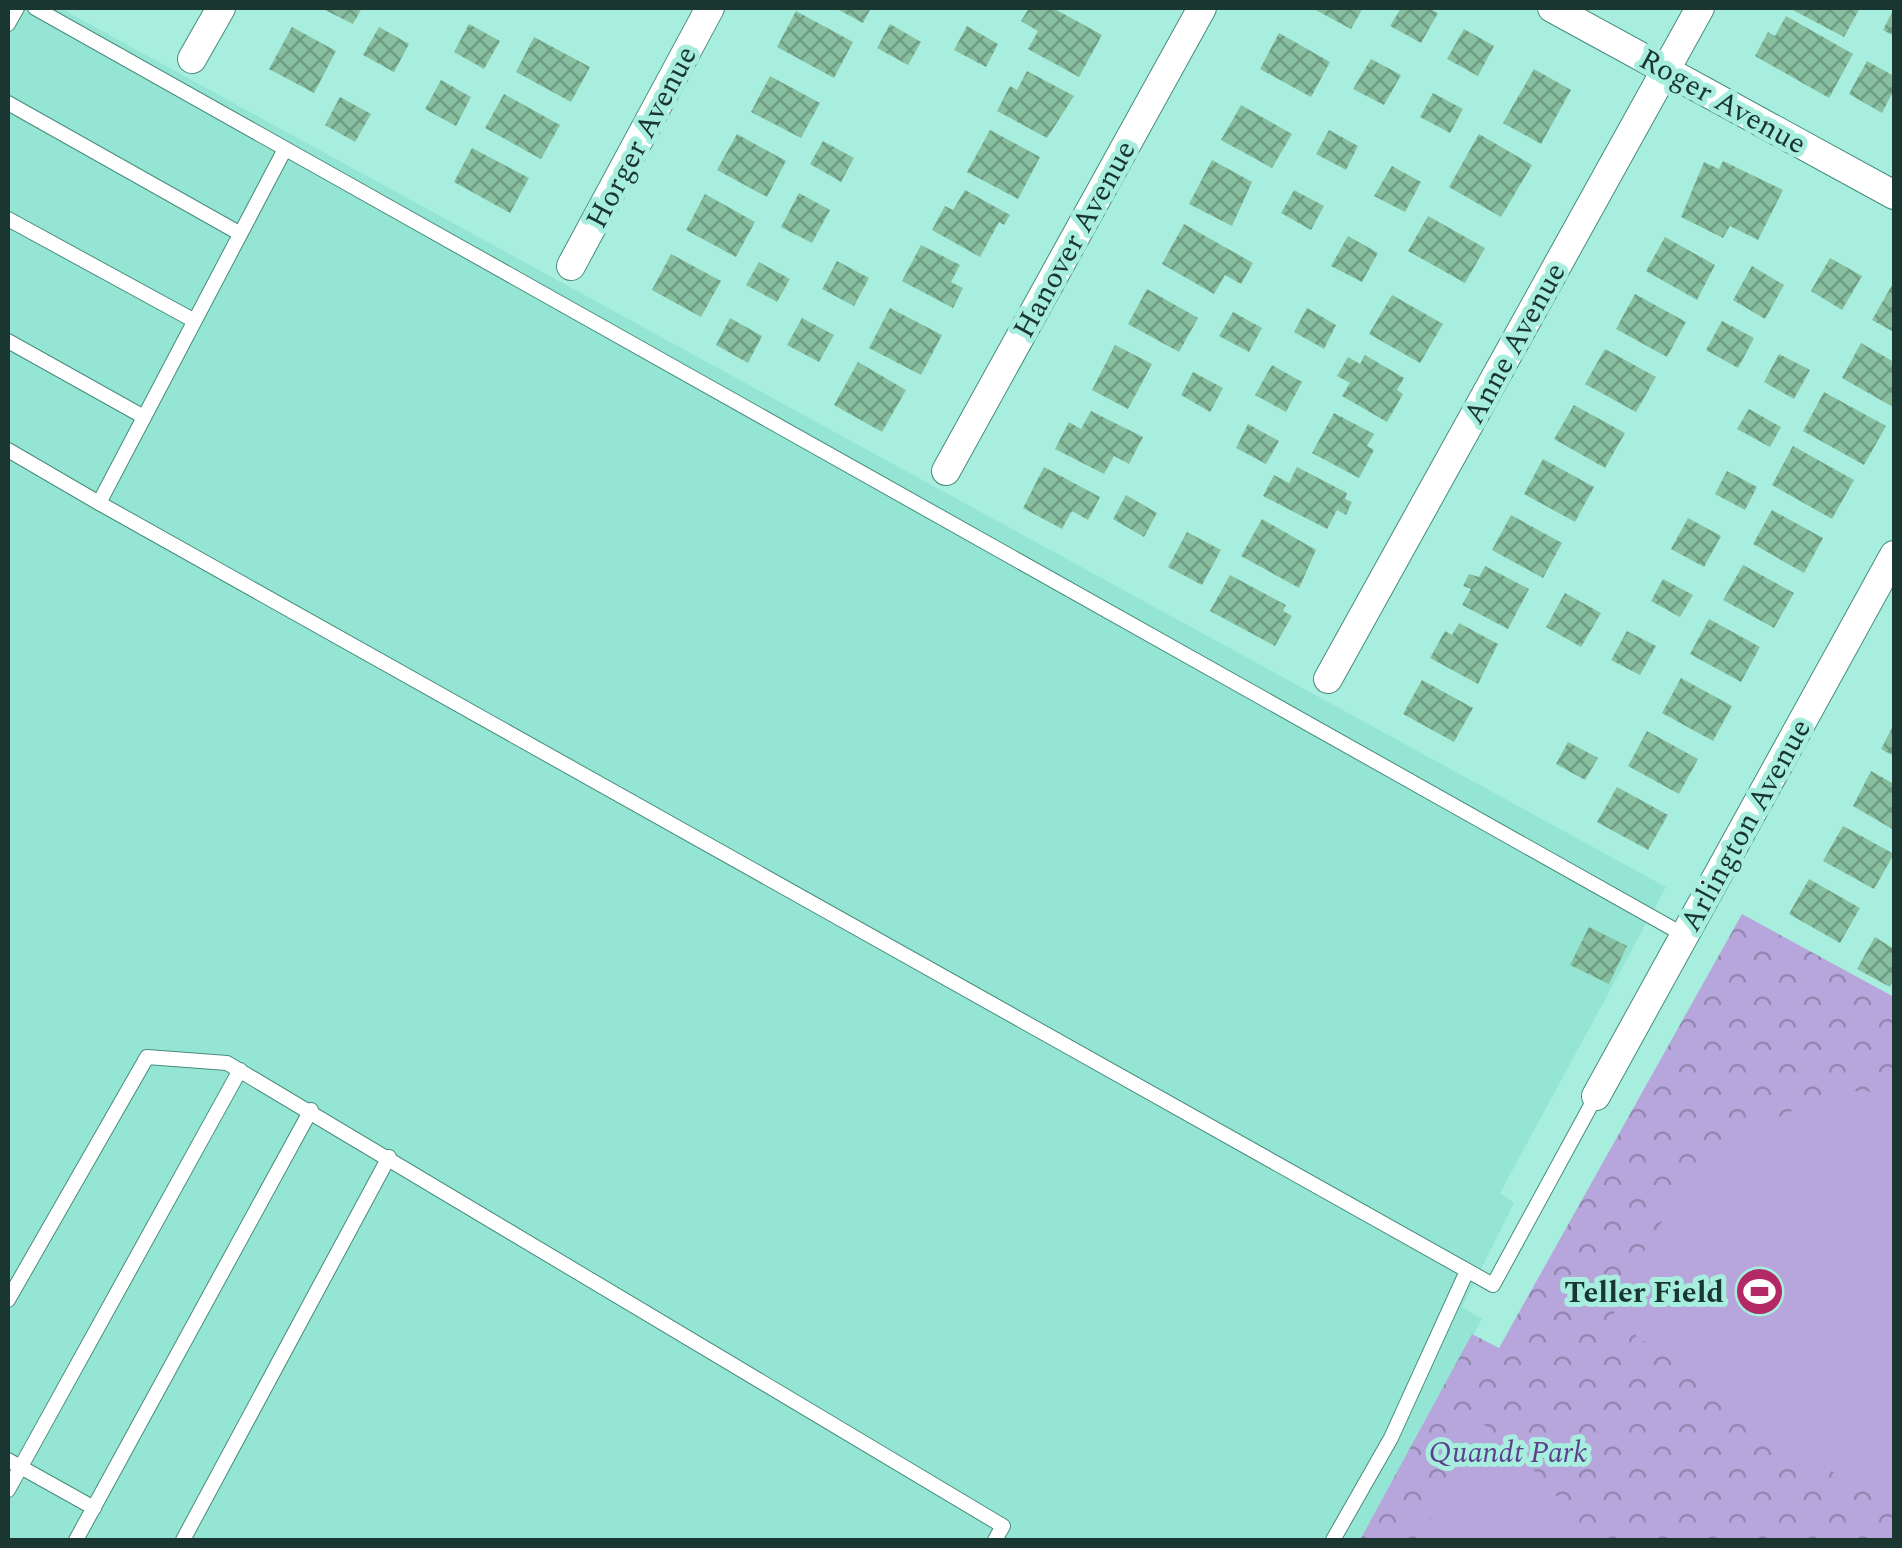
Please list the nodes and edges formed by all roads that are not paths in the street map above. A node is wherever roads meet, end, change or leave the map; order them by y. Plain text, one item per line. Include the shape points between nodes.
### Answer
1 (17, 8) edge
2 (36, 8) edge
3 (222, 8) edge
4 (710, 8) edge
5 (1202, 8) edge
6 (1552, 8) edge
7 (1700, 8) edge
8 (8, 24) edge
9 (192, 59) dead end
10 (1666, 70) junction
11 (8, 103) edge
12 (285, 149) junction
13 (1894, 195) edge
14 (8, 219) edge
15 (239, 233) junction
16 (571, 266) dead end
17 (193, 320) junction
18 (8, 341) edge
19 (144, 417) junction
20 (8, 450) edge
21 (946, 471) dead end
22 (99, 503) junction
23 (1894, 555) edge
24 (1328, 679) dead end
25 (1684, 935) junction
26 (240, 1070) junction
27 (1596, 1096) joint
28 (311, 1110) junction
29 (389, 1157) junction
30 (1468, 1270) junction
31 (8, 1300) edge
32 (14, 1463) edge
33 (8, 1490) edge
34 (94, 1508) junction
35 (76, 1540) edge
36 (183, 1540) edge
37 (995, 1540) edge
38 (1333, 1540) edge

1 - 8 lane
2 - 12 lane
3 - 9 street
4 - 16 street, Horger Avenue
5 - 21 street, Hanover Avenue
6 - 10 street, Roger Avenue
7 - 10 street, Anne Avenue
10 - 13 street, Roger Avenue
10 - 24 street, Anne Avenue
11 - 15 lane
12 - 15 lane
12 - 25 lane
14 - 17 lane
15 - 17 lane
17 - 19 lane
18 - 19 lane
19 - 22 lane
20 - 22 lane
22 - 30 lane
23 - 25 street, Arlington Avenue
25 - 27 street, Arlington Avenue
26 - 28 lane
26 - 31 lane via 147,1056
26 - 32 lane
27 - 30 lane via 1494,1285
28 - 29 lane
28 - 34 lane
29 - 36 lane
29 - 37 lane via 1003,1526
30 - 38 lane via 1390,1438
32 - 33 lane
32 - 34 lane
34 - 35 lane

